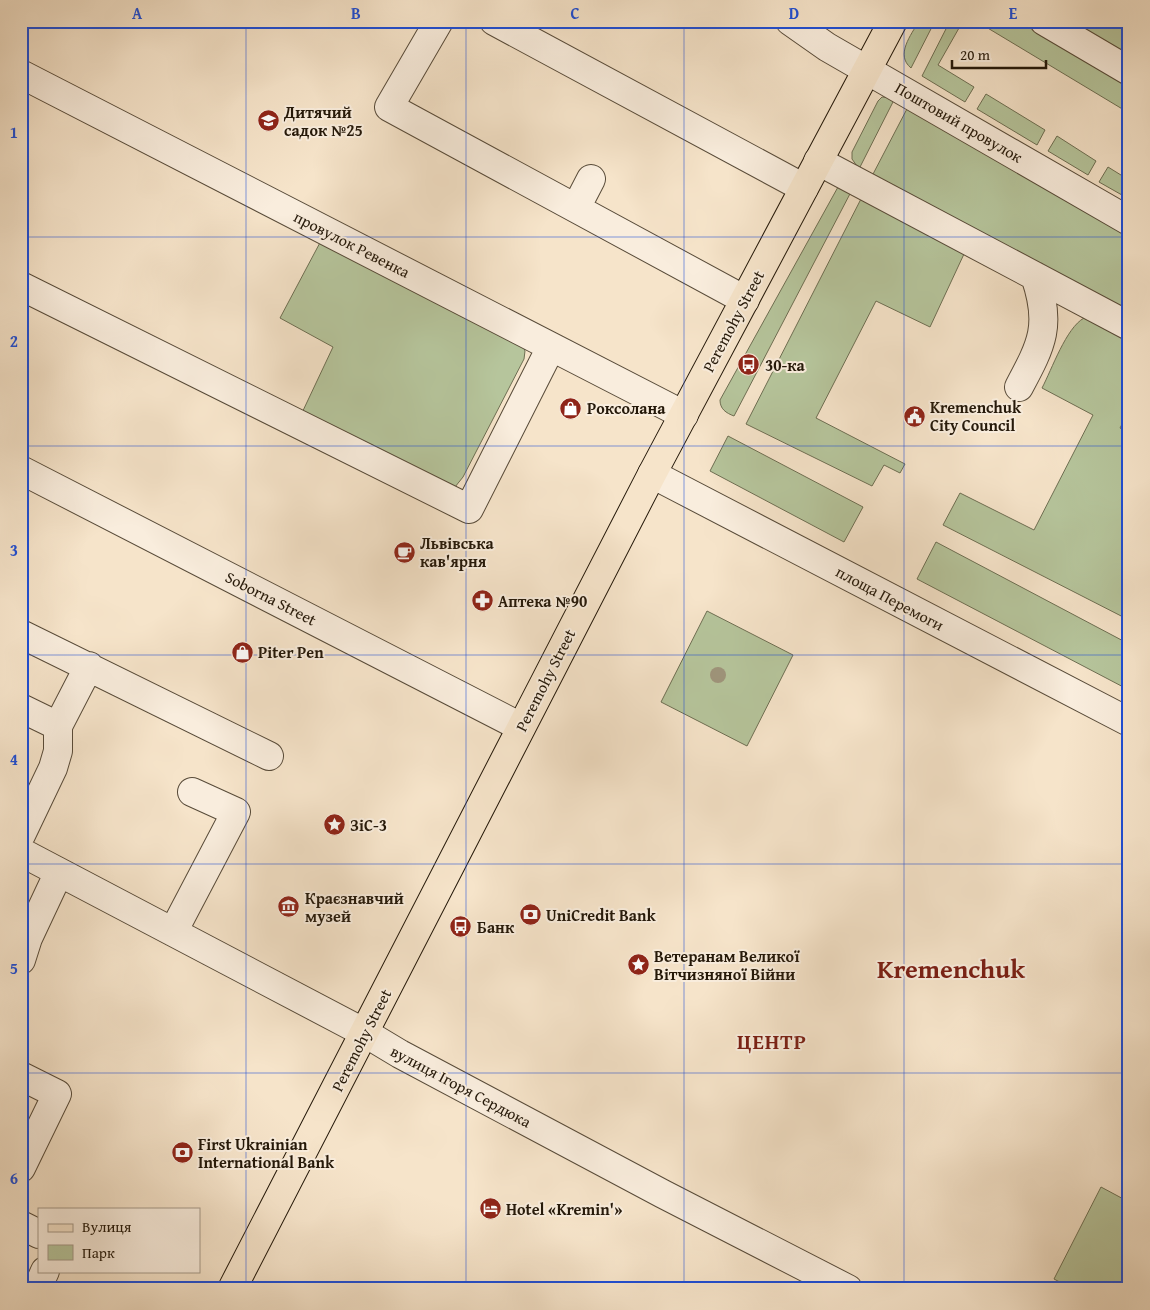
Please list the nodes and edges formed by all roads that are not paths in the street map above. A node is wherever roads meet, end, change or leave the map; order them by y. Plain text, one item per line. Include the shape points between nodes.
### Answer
1 (439, 21) edge
2 (494, 21) edge
3 (790, 21) edge
4 (893, 21) edge
5 (1044, 21) edge
6 (1076, 29) edge
7 (869, 70) junction
8 (1129, 71) edge
9 (21, 74) edge
10 (818, 161) junction
11 (592, 179) dead end
12 (804, 188) junction
13 (576, 208) junction
14 (1129, 221) edge
15 (1035, 276) junction
16 (21, 286) edge
17 (744, 300) junction
18 (1129, 326) edge
19 (551, 347) junction
20 (1019, 387) dead end
21 (684, 415) junction
22 (21, 470) edge
23 (652, 474) junction
24 (21, 634) edge
25 (89, 666) junction
26 (21, 708) edge
27 (1129, 722) edge
28 (58, 726) junction
29 (521, 727) junction
30 (269, 756) dead end
31 (192, 792) dead end
32 (21, 835) edge
33 (21, 852) edge
34 (59, 872) junction
35 (173, 932) junction
36 (21, 960) edge
37 (365, 1033) junction
38 (21, 1076) edge
39 (21, 1168) edge
40 (21, 1225) edge
41 (38, 1234) edge
42 (45, 1272) edge
43 (37, 1289) edge
44 (232, 1289) edge
45 (848, 1289) edge

1 - 13 street via 389,107
2 - 12 street
3 - 7 street, Поштовий провулок
4 - 7 main road, Peremohy Street
5 - 6 street
6 - 8 street
7 - 10 main road, Peremohy Street
7 - 14 street, Поштовий провулок
9 - 19 street, провулок Ревенка
10 - 12 main road, Peremohy Street
10 - 15 street
11 - 13 street
12 - 17 main road, Peremohy Street
13 - 17 street
15 - 18 street
15 - 20 street via 1043,300 1045,321 1038,351
16 - 19 street via 469,509
17 - 21 main road, Peremohy Street
19 - 21 street, провулок Ревенка
21 - 23 main road, Peremohy Street
22 - 29 street, Soborna Street
23 - 27 street, площа Перемоги
23 - 29 main road, Peremohy Street
24 - 25 street
25 - 28 street
25 - 30 street
26 - 28 street
28 - 32 street via 58,751 53,768
29 - 37 main road, Peremohy Street
31 - 35 street via 236,812
33 - 34 street, вулиця Ігоря Сердюка
34 - 35 street, вулиця Ігоря Сердюка
34 - 36 street
35 - 37 street, вулиця Ігоря Сердюка
37 - 44 main road, Peremohy Street
37 - 45 street, вулиця Ігоря Сердюка via 663,1194
38 - 39 street via 57,1094
40 - 41 street
42 - 43 street

